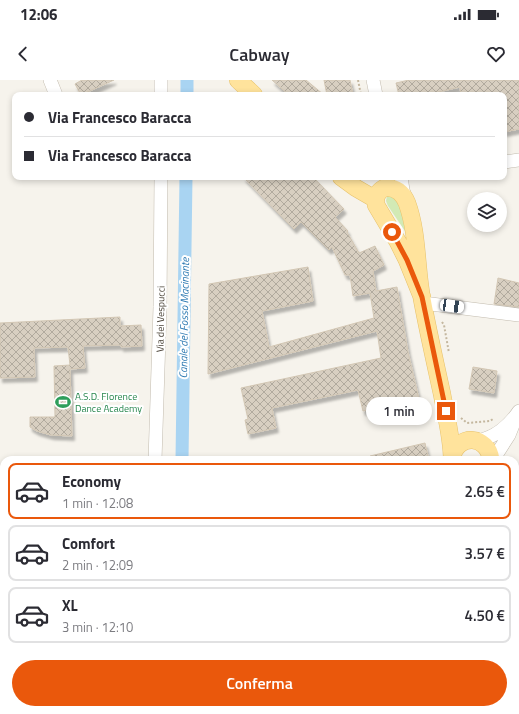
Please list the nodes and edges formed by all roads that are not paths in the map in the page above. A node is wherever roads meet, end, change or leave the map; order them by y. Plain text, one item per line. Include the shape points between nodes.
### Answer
1 (50, 80) edge
2 (162, 80) edge
3 (238, 80) edge
4 (373, 80) edge
5 (55, 92) edge
6 (161, 92) edge
7 (251, 92) edge
8 (376, 92) edge
9 (519, 160) edge
10 (507, 162) edge
11 (161, 180) edge
12 (345, 180) edge
13 (401, 180) edge
14 (380, 189) edge
15 (406, 202) junction
16 (422, 300) junction
17 (519, 315) edge
18 (518, 414) edge
19 (454, 419) junction
20 (474, 440) junction
21 (156, 456) edge
22 (452, 456) edge
23 (453, 456) edge
24 (491, 456) edge
25 (495, 456) edge

1 - 5 street
2 - 6 street
3 - 7 main road
4 - 8 street
9 - 10 street
11 - 21 street, Via dei Vespucci
12 - 14 main road via 352,186
13 - 15 street
14 - 15 main road via 394,188
14 - 16 main road via 379,211 407,260
15 - 16 main road via 414,232
16 - 17 street
16 - 19 main road
18 - 20 street via 495,435 488,439
18 - 25 street via 510,435
19 - 20 main road via 458,431
19 - 22 main road
20 - 23 main road via 467,440 455,448
20 - 24 main road via 488,449

